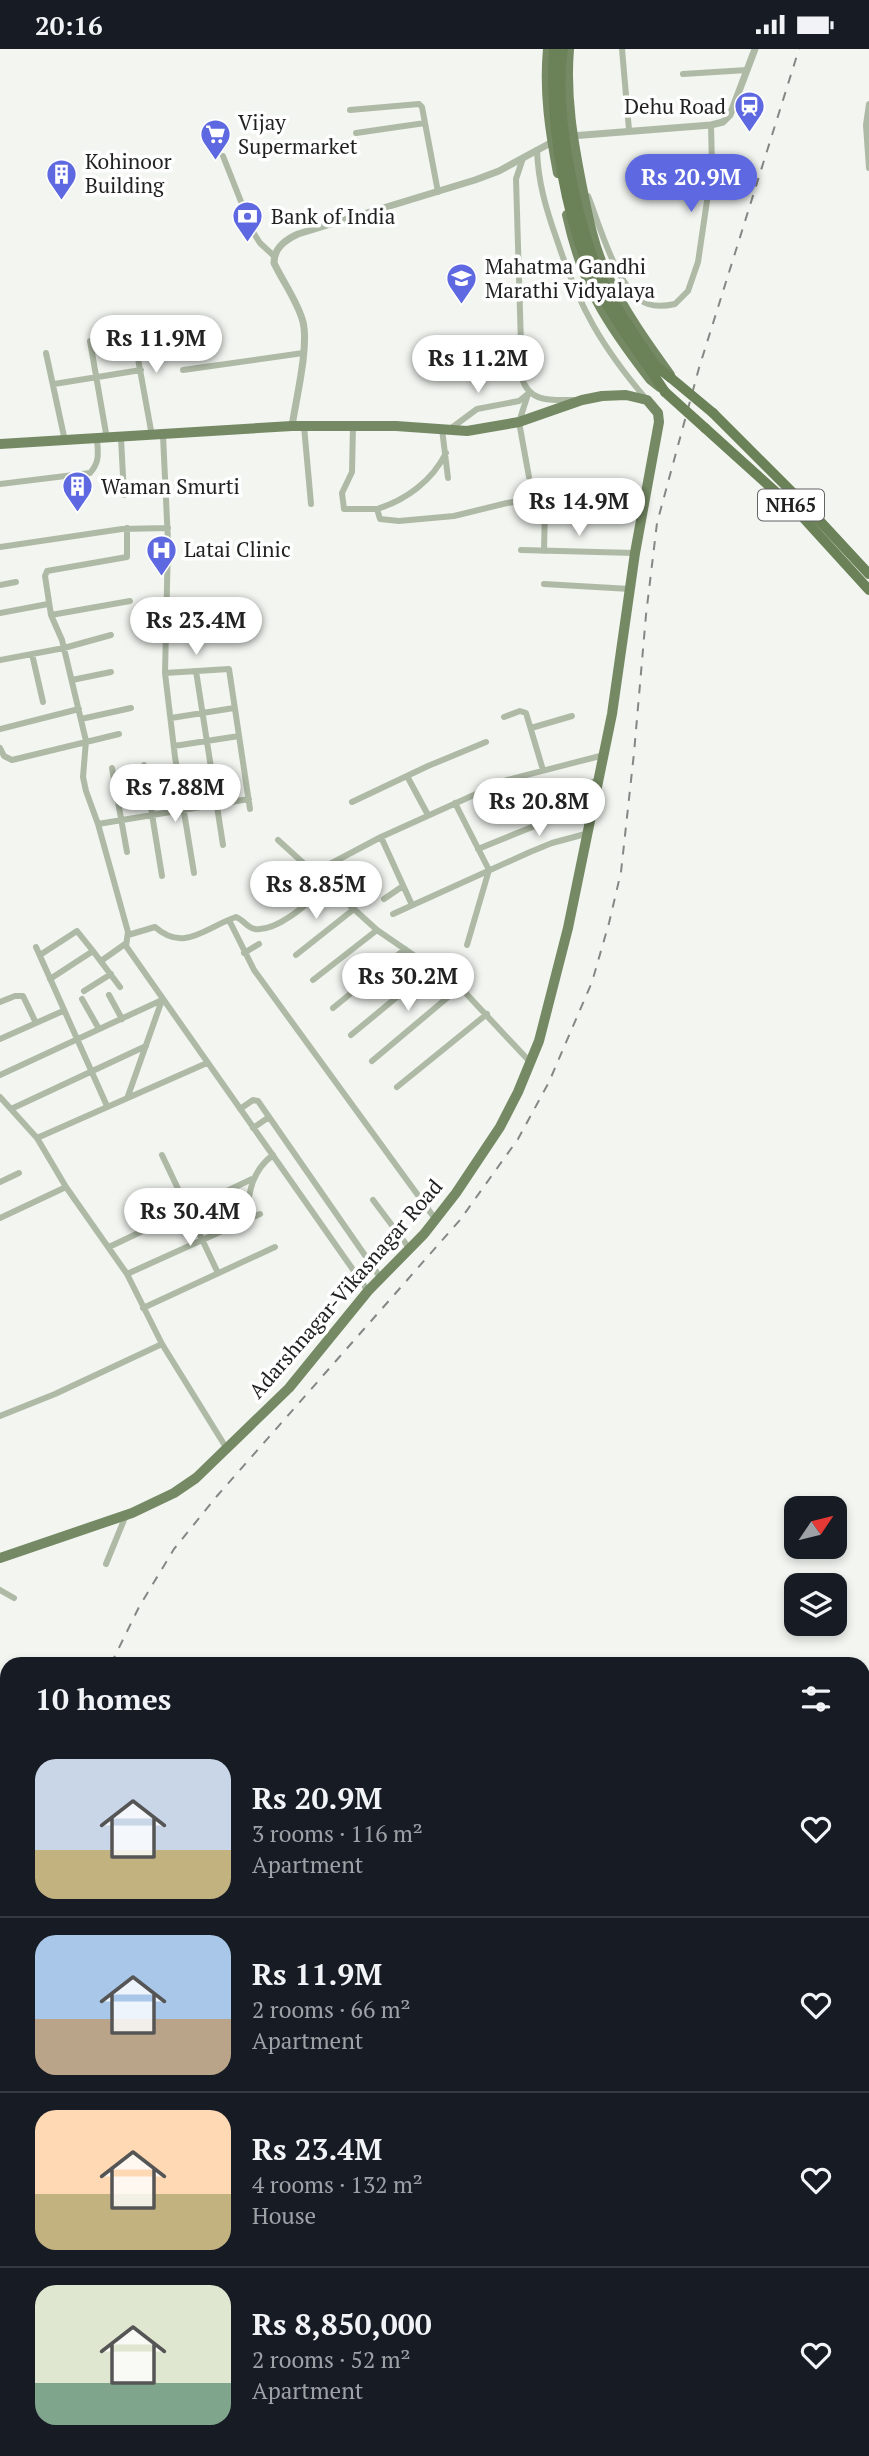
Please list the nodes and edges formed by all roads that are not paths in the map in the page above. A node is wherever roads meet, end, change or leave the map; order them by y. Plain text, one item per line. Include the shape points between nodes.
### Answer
1 (548, 49) edge
2 (554, 49) edge
3 (563, 49) edge
4 (569, 49) edge
5 (622, 49) edge
6 (755, 49) edge
7 (747, 71) junction
8 (683, 74) dead end
9 (869, 104) edge
10 (350, 110) dead end
11 (425, 123) junction
12 (711, 125) junction
13 (629, 130) junction
14 (356, 133) dead end
15 (572, 136) junction
16 (551, 141) junction
17 (537, 150) junction
18 (223, 156) dead end
19 (523, 158) junction
20 (869, 162) edge
21 (869, 168) edge
22 (580, 178) junction
23 (438, 192) junction
24 (274, 255) junction
25 (131, 320) dead end
26 (90, 341) dead end
27 (46, 353) dead end
28 (303, 353) junction
29 (654, 368) junction
30 (141, 370) junction
31 (183, 370) dead end
32 (97, 378) junction
33 (671, 378) junction
34 (54, 384) junction
35 (665, 392) junction
36 (529, 393) junction
37 (582, 400) junction
38 (647, 400) junction
39 (519, 422) junction
40 (292, 426) junction
41 (304, 426) junction
42 (353, 426) junction
43 (445, 429) junction
44 (157, 435) junction
45 (121, 438) junction
46 (102, 439) junction
47 (65, 441) junction
48 (0, 445) edge
49 (446, 453) junction
50 (529, 477) dead end
51 (448, 478) dead end
52 (0, 484) edge
53 (124, 495) dead end
54 (311, 504) dead end
55 (377, 509) junction
56 (642, 512) junction
57 (584, 517) dead end
58 (168, 528) junction
59 (127, 529) junction
60 (0, 547) edge
61 (521, 550) dead end
62 (544, 551) junction
63 (635, 554) junction
64 (869, 574) edge
65 (16, 582) dead end
66 (544, 584) dead end
67 (0, 585) edge
68 (630, 589) junction
69 (869, 590) edge
70 (130, 601) dead end
71 (48, 604) junction
72 (166, 609) junction
73 (136, 611) dead end
74 (0, 613) edge
75 (51, 615) junction
76 (111, 635) dead end
77 (64, 648) junction
78 (32, 654) junction
79 (0, 660) edge
80 (196, 671) junction
81 (111, 672) dead end
82 (165, 673) junction
83 (72, 680) junction
84 (43, 702) dead end
85 (131, 708) dead end
86 (234, 708) junction
87 (79, 709) junction
88 (202, 713) junction
89 (572, 716) dead end
90 (504, 717) dead end
91 (171, 718) junction
92 (81, 719) junction
93 (531, 728) junction
94 (0, 729) edge
95 (119, 734) dead end
96 (239, 736) junction
97 (207, 740) junction
98 (86, 741) junction
99 (486, 742) dead end
100 (174, 746) junction
101 (0, 748) edge
102 (604, 755) junction
103 (144, 765) dead end
104 (111, 768) dead end
105 (543, 770) junction
106 (407, 776) junction
107 (599, 780) junction
108 (492, 787) junction
109 (249, 799) junction
110 (352, 802) dead end
111 (455, 803) junction
112 (523, 803) dead end
113 (216, 805) junction
114 (594, 807) junction
115 (184, 809) junction
116 (250, 809) dead end
117 (152, 815) junction
118 (428, 815) junction
119 (508, 819) dead end
120 (120, 820) junction
121 (98, 824) junction
122 (589, 833) junction
123 (381, 837) junction
124 (278, 840) dead end
125 (223, 845) dead end
126 (478, 849) junction
127 (127, 852) dead end
128 (489, 870) junction
129 (194, 873) dead end
130 (162, 876) dead end
131 (317, 876) junction
132 (328, 885) junction
133 (403, 885) junction
134 (384, 899) dead end
135 (412, 905) junction
136 (354, 909) junction
137 (393, 914) dead end
138 (229, 920) junction
139 (377, 930) junction
140 (128, 936) junction
141 (125, 944) junction
142 (259, 944) dead end
143 (467, 945) dead end
144 (36, 947) dead end
145 (405, 949) junction
146 (93, 951) junction
147 (244, 953) junction
148 (40, 955) junction
149 (296, 955) dead end
150 (101, 961) junction
151 (432, 968) junction
152 (111, 974) junction
153 (50, 979) junction
154 (313, 980) dead end
155 (120, 987) dead end
156 (460, 987) junction
157 (109, 995) dead end
158 (162, 1000) junction
159 (0, 1002) edge
160 (333, 1008) dead end
161 (63, 1011) junction
162 (487, 1014) junction
163 (122, 1019) junction
164 (36, 1023) junction
165 (99, 1029) junction
166 (351, 1035) dead end
167 (0, 1039) edge
168 (77, 1040) junction
169 (146, 1047) junction
170 (372, 1061) dead end
171 (207, 1063) junction
172 (531, 1063) junction
173 (90, 1071) junction
174 (0, 1075) edge
175 (397, 1087) dead end
176 (128, 1096) junction
177 (0, 1097) edge
178 (107, 1105) junction
179 (11, 1109) junction
180 (240, 1109) junction
181 (269, 1117) junction
182 (253, 1128) junction
183 (37, 1138) junction
184 (162, 1155) dead end
185 (273, 1155) junction
186 (19, 1173) dead end
187 (252, 1179) junction
188 (0, 1182) edge
189 (66, 1187) junction
190 (373, 1201) dead end
191 (188, 1211) junction
192 (260, 1215) dead end
193 (0, 1218) edge
194 (436, 1220) junction
195 (245, 1222) junction
196 (203, 1242) junction
197 (109, 1247) junction
198 (275, 1247) dead end
199 (409, 1248) junction
200 (218, 1273) junction
201 (127, 1275) junction
202 (380, 1277) junction
203 (368, 1291) junction
204 (143, 1308) junction
205 (162, 1344) junction
206 (0, 1416) edge
207 (227, 1449) junction
208 (126, 1515) junction
209 (0, 1558) edge
210 (106, 1564) dead end
211 (0, 1590) edge
212 (14, 1598) dead end

1 - 16 main road
2 - 29 highway, NH65, bridge via 559,149 582,246 601,294
3 - 29 highway, NH65, bridge via 564,124 585,230 601,277
4 - 15 main road
5 - 13 street
6 - 7 street
7 - 8 street
7 - 12 street via 730,115
9 - 20 street
10 - 11 street via 419,104
11 - 14 street
11 - 23 street
12 - 13 street
12 - 22 street via 712,167 698,262 688,291 675,304 649,305 630,289 607,250
13 - 15 street
15 - 16 street
15 - 22 main road
16 - 17 street
16 - 35 main road via 587,282 618,338
17 - 19 street
17 - 38 street via 543,198 572,283 612,359
18 - 24 street via 253,232
19 - 23 street
19 - 36 street via 516,179 519,303 521,370
20 - 21 street
22 - 33 main road via 606,273
23 - 24 street via 298,234
24 - 28 street via 274,264 303,322
25 - 30 street
26 - 32 street
27 - 34 street
28 - 31 street
28 - 40 street
29 - 33 highway, NH65
29 - 35 highway, NH65
30 - 32 street
30 - 44 street
32 - 34 street
32 - 46 street
33 - 64 highway, NH65, bridge via 768,467
34 - 47 street
35 - 69 highway, NH65, bridge via 798,512
36 - 37 street via 549,401
36 - 39 street
36 - 43 street via 519,401 477,409
37 - 38 main road via 612,395
37 - 39 main road
38 - 56 main road, Adarshnagar-Vikasnagar Road via 659,422
39 - 43 main road via 467,431
39 - 50 street
40 - 41 main road
40 - 44 main road
41 - 42 main road
41 - 54 street
42 - 43 main road
42 - 55 street via 352,472 342,493 344,509
43 - 49 street
44 - 45 main road
44 - 58 street
45 - 46 main road
45 - 53 street
46 - 47 main road
46 - 52 street via 90,473
47 - 48 main road
49 - 51 street
49 - 55 street via 415,490
55 - 62 street via 383,521 399,521 454,516 541,498 545,506
56 - 57 street
56 - 63 main road, Adarshnagar-Vikasnagar Road
58 - 59 street
58 - 72 street
59 - 60 street
59 - 71 street via 127,557 47,571
61 - 62 street
62 - 63 street
63 - 68 main road, Adarshnagar-Vikasnagar Road
65 - 67 street
66 - 68 street
68 - 102 main road, Adarshnagar-Vikasnagar Road
70 - 75 street
71 - 74 street
71 - 75 street
72 - 73 street
72 - 82 street
75 - 77 street
76 - 77 street
77 - 78 street
77 - 83 street
78 - 79 street
78 - 84 street
80 - 82 street
80 - 86 street via 229,669
80 - 88 street
81 - 83 street
82 - 91 street
83 - 87 street
85 - 92 street
86 - 88 street
86 - 96 street
87 - 92 street
87 - 94 street
88 - 91 street
88 - 97 street
89 - 93 street
90 - 93 street via 524,711
91 - 100 street
92 - 98 street
93 - 105 street
95 - 98 street
96 - 97 street
96 - 109 street
97 - 100 street
97 - 113 street
98 - 101 street via 12,760
98 - 121 street via 83,777
99 - 106 street
100 - 115 street
102 - 105 street
102 - 107 main road, Adarshnagar-Vikasnagar Road
103 - 117 street
104 - 120 street
105 - 108 street
106 - 110 street
106 - 118 street
107 - 112 street
107 - 114 main road, Adarshnagar-Vikasnagar Road
108 - 111 street
108 - 119 street
109 - 113 street
109 - 116 street
111 - 118 street
111 - 126 street
113 - 115 street
113 - 125 street
114 - 122 main road, Adarshnagar-Vikasnagar Road
114 - 126 street
115 - 117 street
115 - 129 street
117 - 120 street
117 - 130 street
118 - 123 street
120 - 121 street
120 - 127 street
121 - 140 street
122 - 128 street
122 - 172 main road, Adarshnagar-Vikasnagar Road
123 - 131 street
123 - 133 street
124 - 131 street
126 - 128 street
128 - 135 street
128 - 143 street
131 - 132 street
132 - 136 street
132 - 138 street via 276,925 253,929 239,918
133 - 134 street
133 - 135 street
135 - 137 street
136 - 139 street
136 - 149 street
138 - 140 street via 188,939 168,937 155,927
138 - 147 street
139 - 145 street
139 - 154 street
140 - 141 street
141 - 150 street
141 - 158 street
142 - 147 street
144 - 148 street
145 - 151 street
145 - 160 street
146 - 148 street via 77,931
146 - 150 street
146 - 153 street
147 - 194 street
148 - 153 street
150 - 152 street
151 - 156 street
151 - 166 street
152 - 155 street
152 - 165 street via 83,995
153 - 161 street
156 - 162 street
156 - 170 street
157 - 163 street
158 - 163 street
158 - 169 street
158 - 171 street
159 - 164 street via 23,996
161 - 164 street
161 - 168 street
162 - 172 street
162 - 175 street
163 - 165 street
164 - 167 street
165 - 168 street
168 - 173 street
168 - 174 street
169 - 173 street
169 - 176 street
171 - 176 street
171 - 180 street
172 - 194 main road, Adarshnagar-Vikasnagar Road via 500,1127
173 - 178 street
173 - 179 street
176 - 178 street
177 - 179 street
178 - 183 street
179 - 183 street
180 - 181 street via 256,1100
180 - 182 street
181 - 182 street
181 - 202 street
182 - 185 street
183 - 189 street
184 - 191 street
185 - 187 street
185 - 203 street
186 - 188 street
187 - 191 street
187 - 195 street
189 - 193 street
189 - 197 street
190 - 199 street
191 - 196 street
191 - 197 street
192 - 195 street
194 - 199 main road, Adarshnagar-Vikasnagar Road
195 - 196 street
196 - 200 street
196 - 201 street
197 - 201 street
198 - 200 street
199 - 202 main road, Adarshnagar-Vikasnagar Road
200 - 204 street
201 - 204 street
202 - 203 main road, Adarshnagar-Vikasnagar Road
203 - 207 main road, Adarshnagar-Vikasnagar Road via 289,1388
204 - 205 street
205 - 206 street
205 - 207 street
207 - 208 main road, Adarshnagar-Vikasnagar Road via 174,1493
208 - 209 main road, Adarshnagar-Vikasnagar Road
208 - 210 street
211 - 212 street

